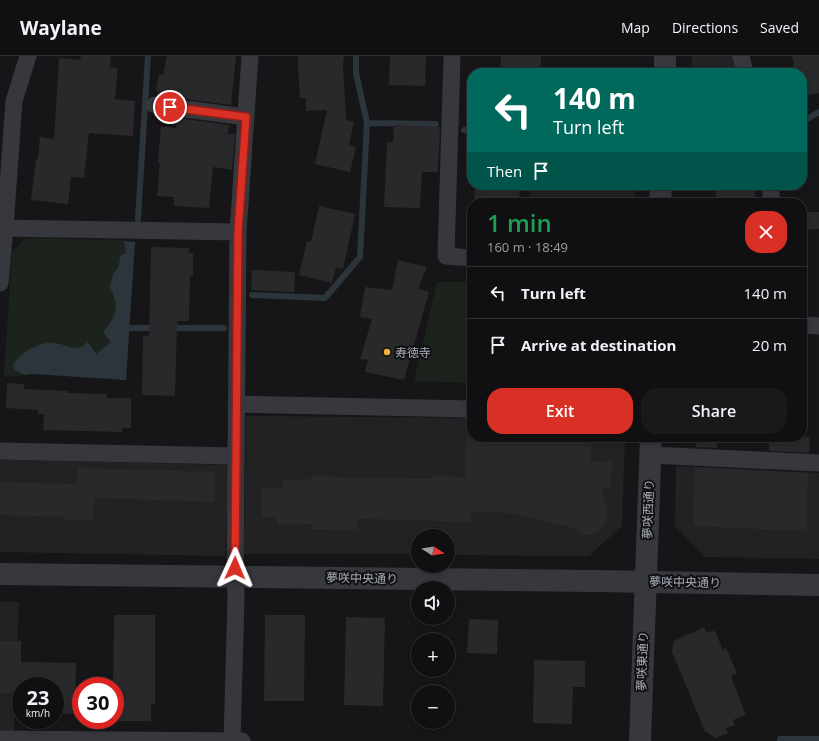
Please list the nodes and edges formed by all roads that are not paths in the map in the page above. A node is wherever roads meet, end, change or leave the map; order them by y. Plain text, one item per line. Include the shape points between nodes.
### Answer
1 (28, 56) edge
2 (250, 56) edge
3 (452, 56) edge
4 (665, 56) edge
5 (741, 56) edge
6 (665, 68) edge
7 (744, 68) edge
8 (7, 101) edge
9 (155, 105) dead end
10 (246, 117) junction
11 (2, 228) edge
12 (238, 232) junction
13 (467, 258) edge
14 (0, 283) edge
15 (807, 325) edge
16 (819, 326) edge
17 (236, 404) junction
18 (467, 409) edge
19 (651, 446) edge
20 (0, 451) edge
21 (235, 456) junction
22 (819, 463) edge
23 (0, 574) edge
24 (235, 577) junction
25 (645, 582) junction
26 (819, 585) edge
27 (0, 739) edge
28 (232, 741) edge
29 (243, 741) edge
30 (640, 741) edge

1 - 8 street
2 - 10 street
3 - 13 street via 446,256
4 - 6 street
5 - 7 street
8 - 11 street
9 - 10 street
10 - 12 street
11 - 12 street
11 - 14 street
12 - 17 street
15 - 16 street
17 - 18 street
17 - 21 street
19 - 22 street
19 - 25 street, 夢咲西通り
20 - 21 street
21 - 24 street
23 - 24 street, 夢咲中央通り
24 - 25 street, 夢咲中央通り
24 - 28 street
25 - 26 street, 夢咲中央通り
25 - 30 street, 夢咲東通り
27 - 28 street
28 - 29 street

